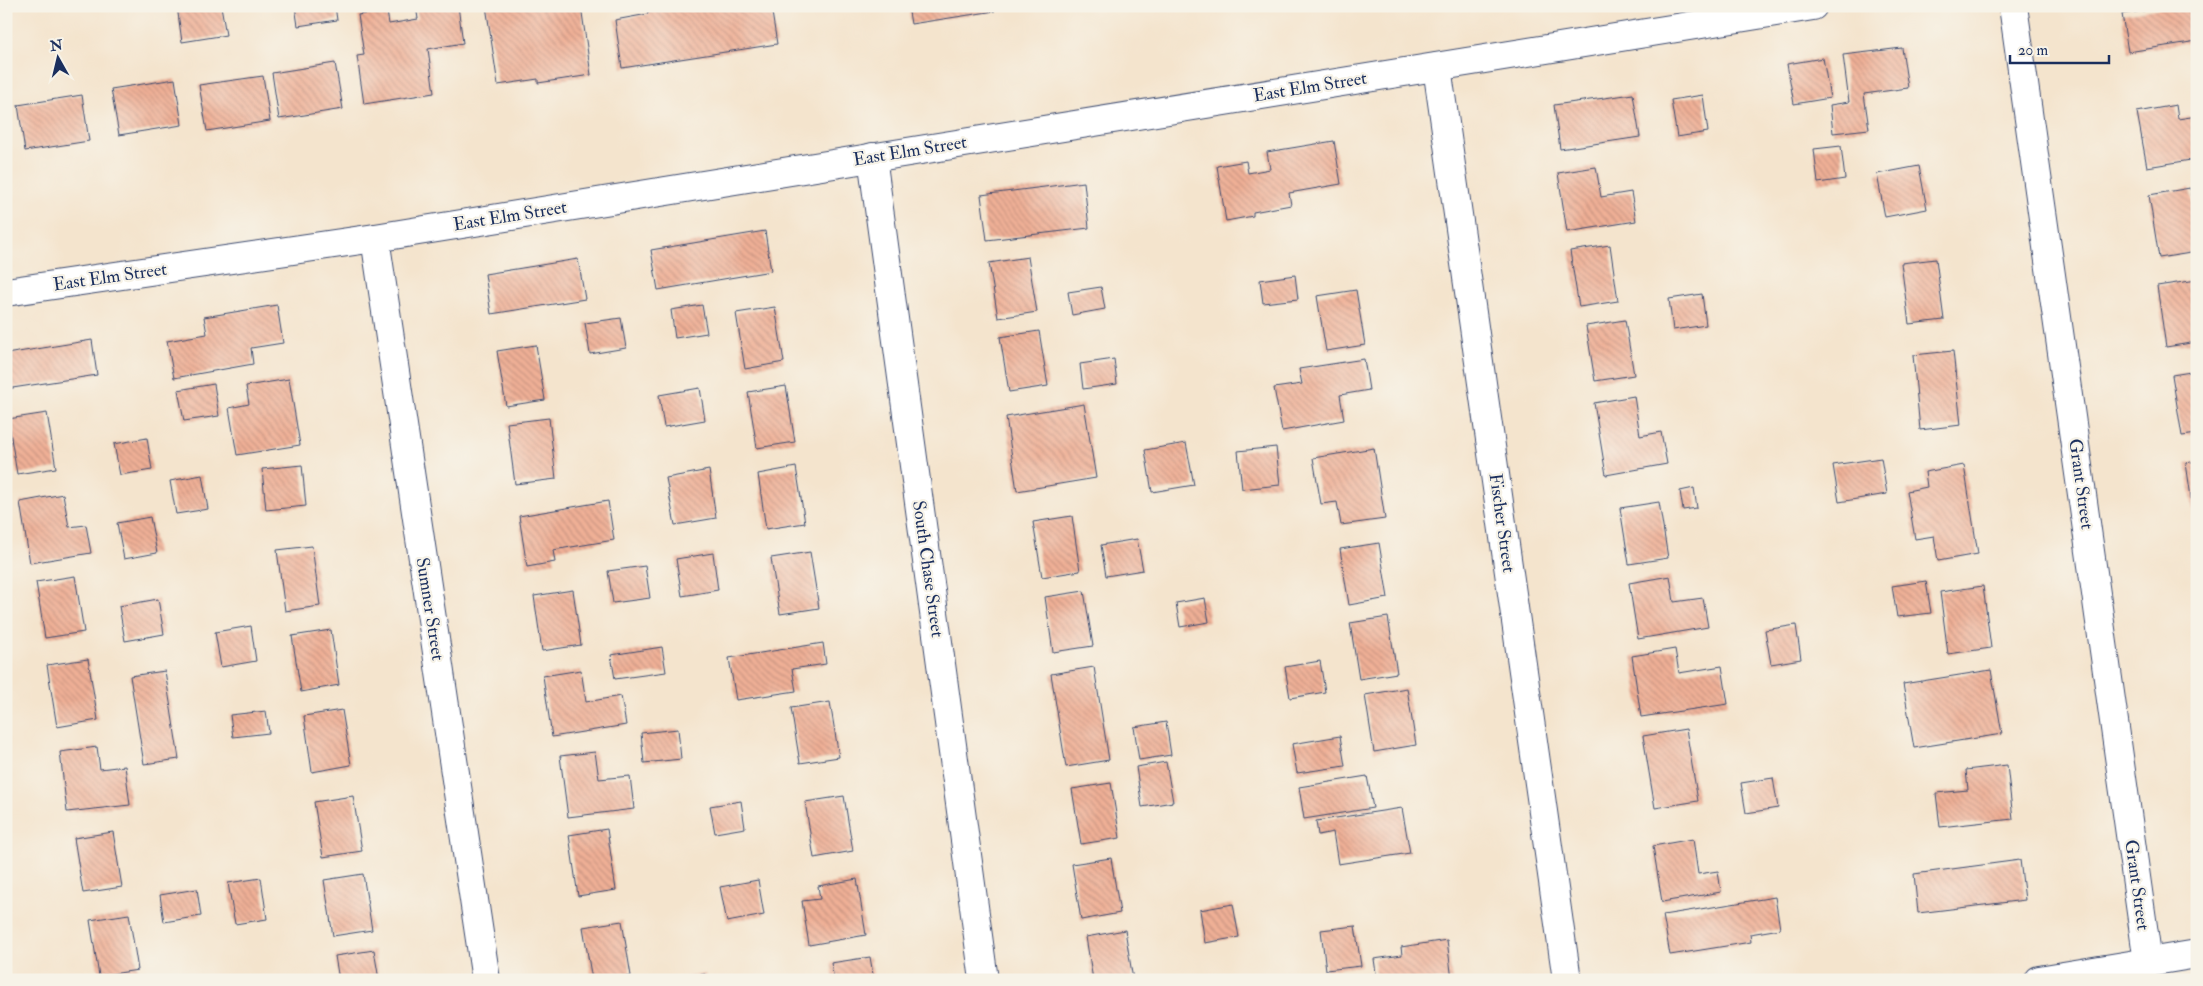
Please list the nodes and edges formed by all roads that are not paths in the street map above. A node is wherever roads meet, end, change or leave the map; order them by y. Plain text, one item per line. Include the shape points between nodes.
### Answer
1 (1813, 6) edge
2 (2013, 6) edge
3 (1437, 67) junction
4 (872, 158) junction
5 (375, 238) junction
6 (6, 292) edge
7 (2197, 954) edge
8 (2148, 962) junction
9 (486, 980) edge
10 (984, 980) edge
11 (1567, 980) edge
12 (2039, 980) edge

1 - 3 street, East Elm Street
2 - 8 street, Grant Street
3 - 4 street, East Elm Street
3 - 11 street, Fischer Street
4 - 5 street, East Elm Street
4 - 10 street, South Chase Street
5 - 6 street, East Elm Street
5 - 9 street, Sumner Street
7 - 8 street
8 - 12 street

